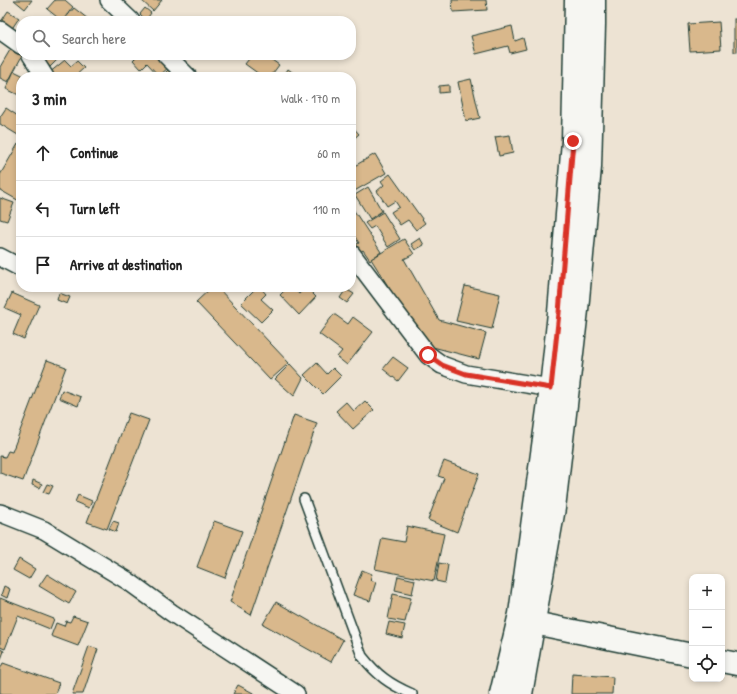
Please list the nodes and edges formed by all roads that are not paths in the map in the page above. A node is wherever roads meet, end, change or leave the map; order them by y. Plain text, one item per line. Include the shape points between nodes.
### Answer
1 (109, 0) edge
2 (576, 0) edge
3 (594, 0) edge
4 (126, 16) edge
5 (0, 30) edge
6 (16, 41) edge
7 (34, 60) edge
8 (171, 60) edge
9 (42, 72) edge
10 (183, 72) edge
11 (0, 257) edge
12 (356, 260) edge
13 (16, 265) edge
14 (551, 388) junction
15 (304, 499) dead end
16 (0, 513) edge
17 (534, 623) junction
18 (689, 654) edge
19 (725, 662) edge
20 (737, 664) edge
21 (296, 694) edge
22 (412, 694) edge
23 (501, 694) edge
24 (521, 694) edge

1 - 4 street
2 - 14 main road via 573,141
3 - 17 main road via 590,167 578,310 554,508
5 - 6 street
7 - 9 street
8 - 10 street
11 - 13 street
12 - 14 street via 428,355 442,365 466,374
14 - 23 main road via 520,614
15 - 22 lane via 362,656 382,677
16 - 21 street via 44,530 96,561
17 - 18 main road
17 - 24 main road
19 - 20 main road

